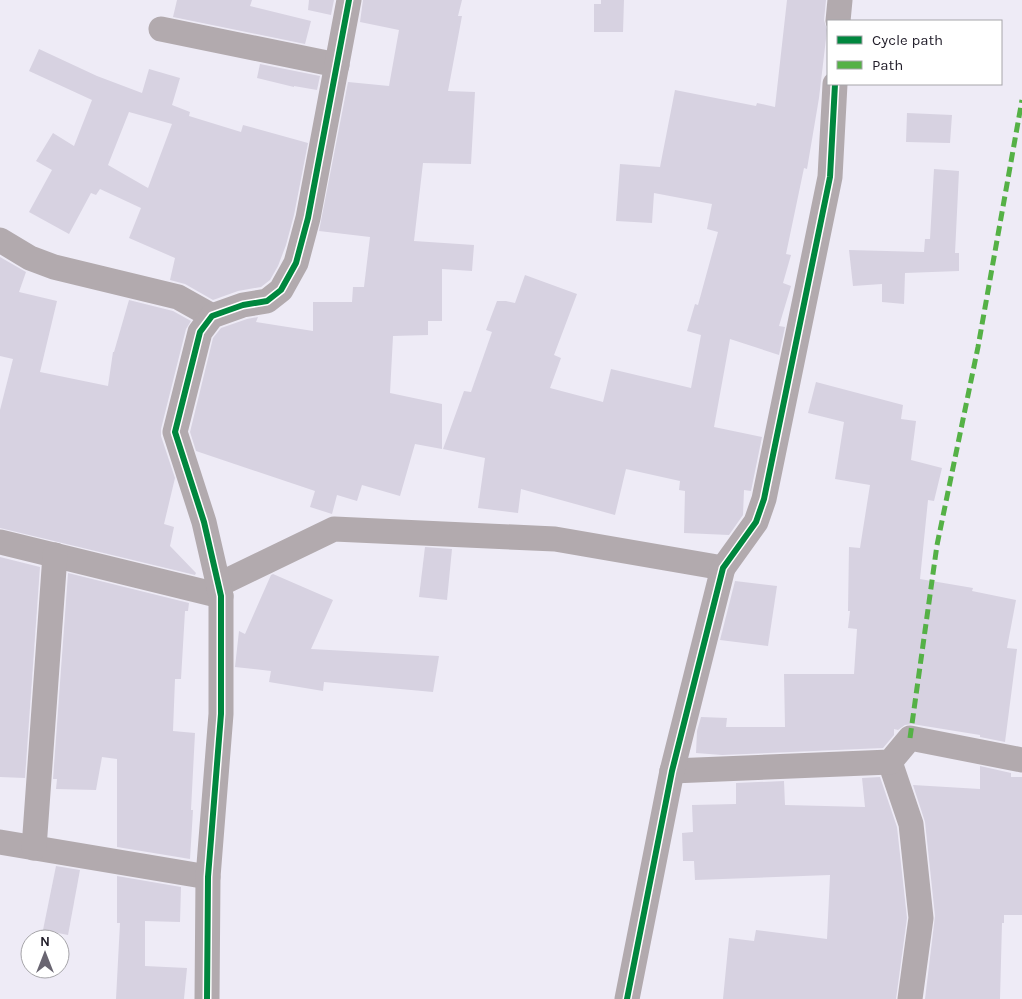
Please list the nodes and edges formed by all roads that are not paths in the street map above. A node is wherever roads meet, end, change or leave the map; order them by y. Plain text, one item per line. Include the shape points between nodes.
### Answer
1 (349, 0) edge
2 (840, 0) edge
3 (838, 20) edge
4 (160, 29) dead end
5 (338, 65) junction
6 (835, 85) edge
7 (0, 240) edge
8 (212, 316) junction
9 (0, 542) edge
10 (55, 555) junction
11 (723, 568) junction
12 (220, 591) junction
13 (1022, 760) edge
14 (890, 762) junction
15 (672, 771) junction
16 (0, 842) edge
17 (34, 848) junction
18 (208, 877) junction
19 (207, 999) edge
20 (627, 999) edge
21 (910, 999) edge

1 - 5 street
2 - 3 street
4 - 5 street
5 - 8 street via 296,263 281,290 267,300
6 - 11 street via 830,177 764,499 756,522
7 - 8 street via 46,264 178,297
8 - 12 street via 200,332 175,432 204,522
9 - 10 street
10 - 12 street
10 - 17 street
11 - 12 street via 555,539 334,529
11 - 15 street
12 - 18 street via 221,714
13 - 14 street via 910,738
14 - 15 street
14 - 21 street via 911,824 921,918
15 - 20 street
16 - 17 street
17 - 18 street
18 - 19 street

